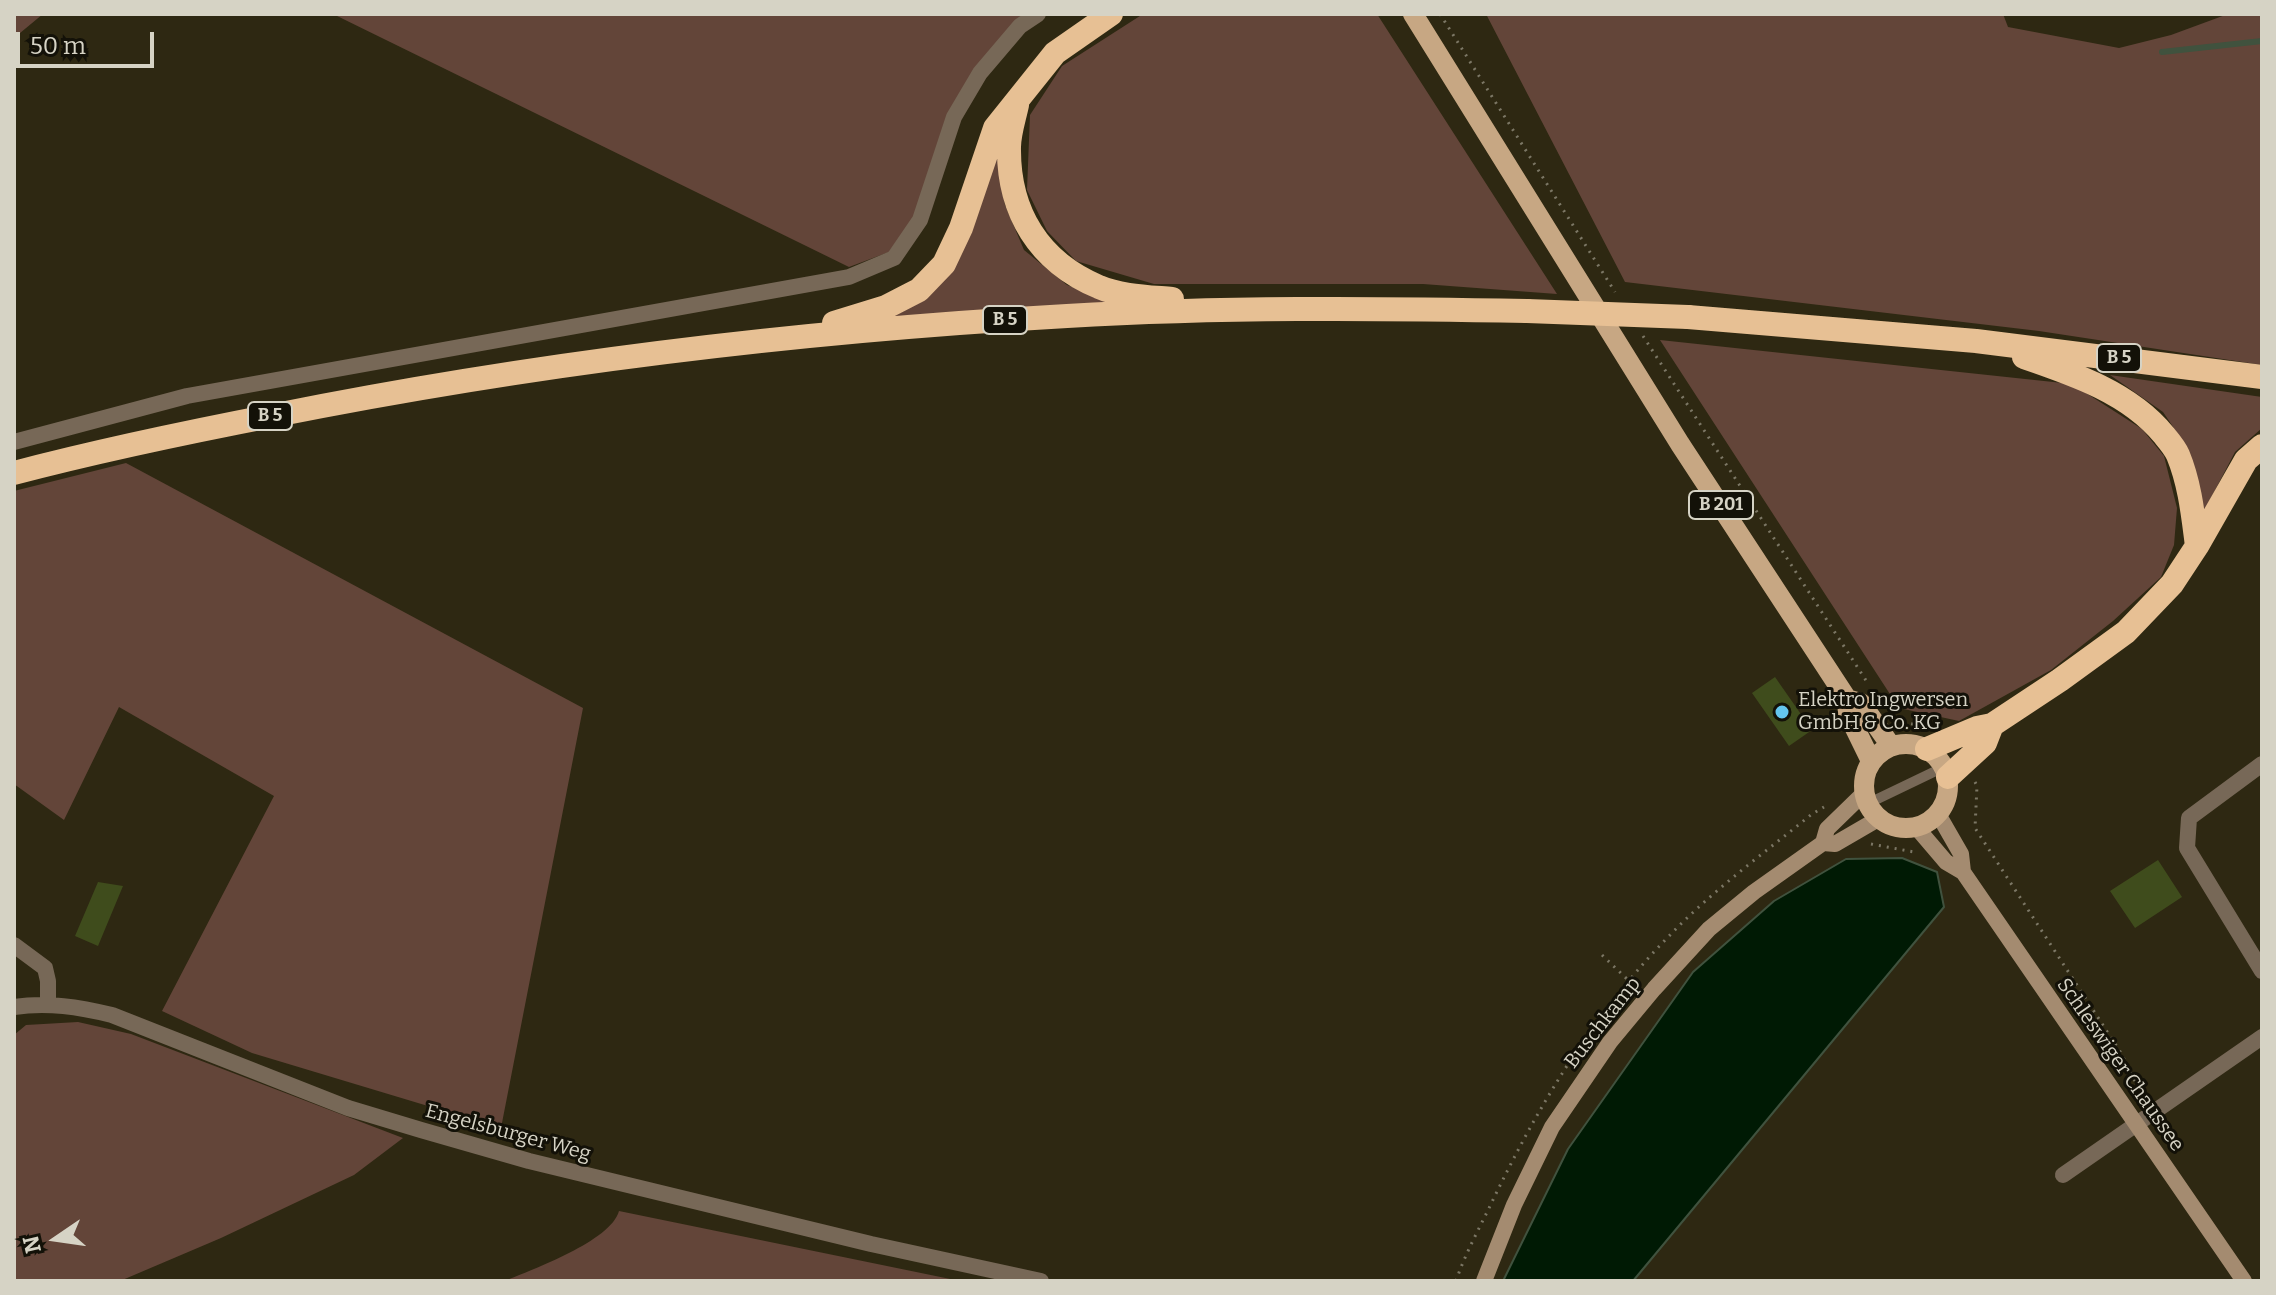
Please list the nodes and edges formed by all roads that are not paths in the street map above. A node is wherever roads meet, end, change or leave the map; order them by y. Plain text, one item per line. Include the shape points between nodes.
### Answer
1 (1038, 14) edge
2 (1111, 14) edge
3 (1413, 14) edge
4 (1019, 98) junction
5 (1253, 309) junction
6 (1976, 341) junction
7 (758, 342) junction
8 (2262, 377) edge
9 (14, 442) edge
10 (2262, 446) edge
11 (14, 473) edge
12 (2197, 546) junction
13 (1847, 699) junction
14 (1992, 725) junction
15 (1937, 744) junction
16 (1891, 746) junction
17 (1871, 761) junction
18 (2262, 764) edge
19 (1952, 769) junction
20 (1870, 805) junction
21 (1938, 814) junction
22 (1917, 828) junction
23 (1823, 843) junction
24 (1963, 872) junction
25 (14, 945) edge
26 (2262, 971) edge
27 (48, 1004) junction
28 (14, 1007) edge
29 (2262, 1037) edge
30 (2136, 1123) junction
31 (2063, 1175) dead end
32 (1041, 1281) edge
33 (1484, 1281) edge
34 (2244, 1281) edge

1 - 9 street via 1020,26 980,73 954,117 920,220 894,258 849,277 187,396
2 - 4 highway via 1055,53
3 - 13 main road, B 201 via 1647,391
4 - 5 highway via 1009,145 1013,192 1035,240 1063,268 1101,289
4 - 7 highway via 995,128 944,264 919,290 856,317
5 - 6 highway, B 5, bridge via 1688,317
5 - 7 highway, B 5 via 1067,316
6 - 8 highway, B 5
6 - 12 highway via 2080,377 2150,419 2177,452 2190,492
7 - 11 highway, B 5 via 529,370 346,401
10 - 12 highway via 2246,460
12 - 14 highway via 2172,584 2126,632
13 - 16 main road, B 201 via 1861,703
13 - 17 main road, B 201 via 1848,714
14 - 15 highway
14 - 19 highway via 1985,743
15 - 16 main road
15 - 19 main road via 1937,757
16 - 17 main road
17 - 20 main road via 1865,772
18 - 26 street via 2189,818 2187,848
19 - 20 lane
19 - 21 main road
20 - 22 main road via 1890,826
20 - 23 street, Buschkamp via 1827,829
20 - 23 street, Buschkamp via 1835,844
21 - 22 main road
21 - 24 street, Schleswiger Chaussee via 1961,854
22 - 24 street, Schleswiger Chaussee via 1946,862
23 - 33 street, Buschkamp via 1709,929 1610,1042 1552,1127
24 - 30 street, Schleswiger Chaussee
25 - 27 street via 45,968
27 - 28 street, Engelsburger Weg
27 - 32 street, Engelsburger Weg via 112,1015 348,1108 529,1161
29 - 30 street
30 - 31 street
30 - 34 street, Schleswiger Chaussee

